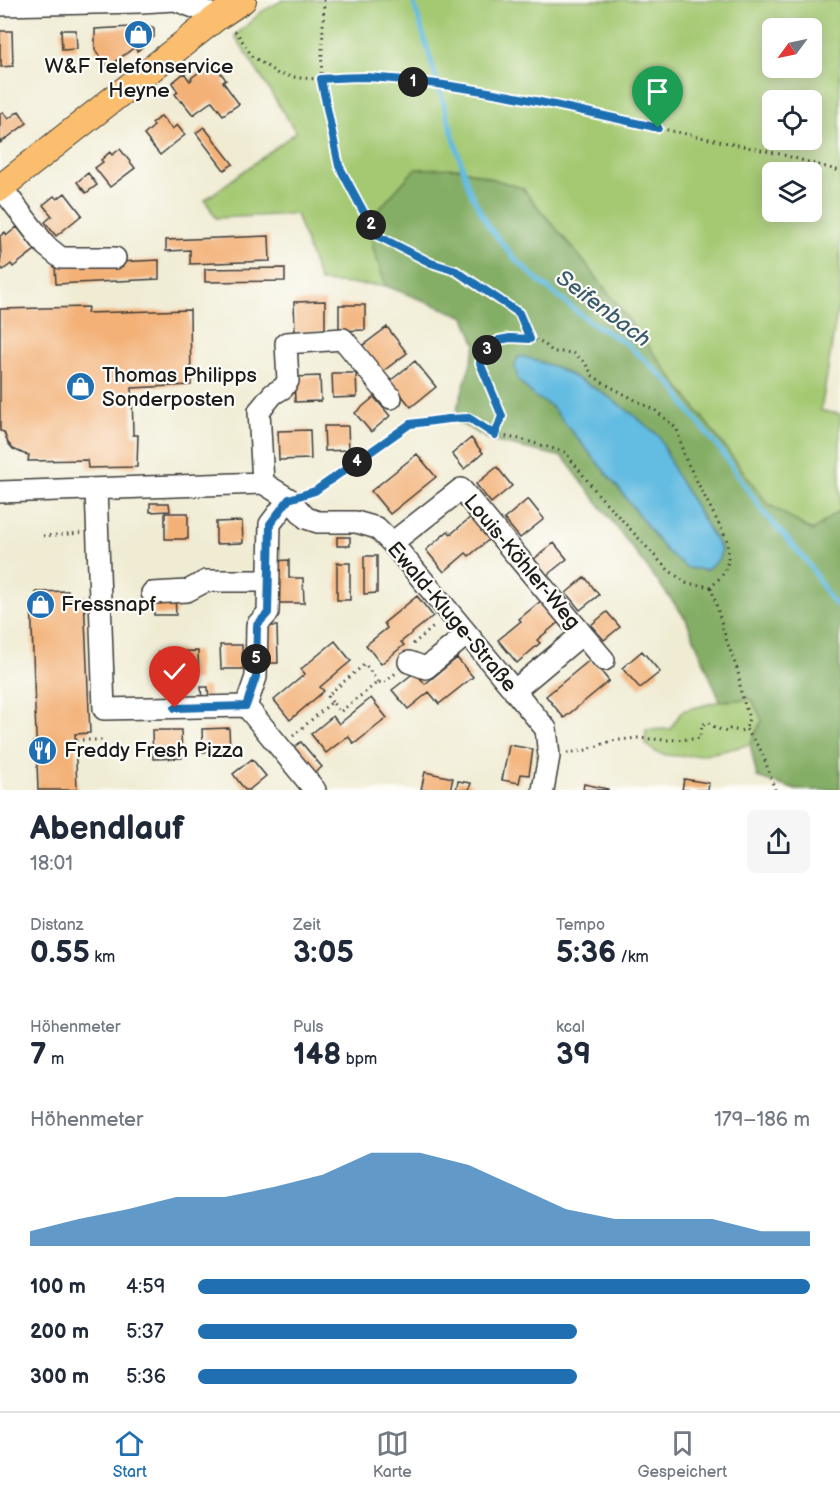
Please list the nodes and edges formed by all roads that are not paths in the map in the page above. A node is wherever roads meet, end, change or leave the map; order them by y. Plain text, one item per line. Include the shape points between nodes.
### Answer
1 (175, 0) edge
2 (243, 0) edge
3 (0, 5) edge
4 (216, 18) junction
5 (0, 188) edge
6 (115, 258) dead end
7 (391, 398) dead end
8 (263, 483) junction
9 (96, 489) junction
10 (0, 492) edge
11 (289, 499) junction
12 (392, 543) junction
13 (269, 581) junction
14 (152, 593) dead end
15 (582, 634) junction
16 (466, 635) junction
17 (604, 660) dead end
18 (409, 662) road end
19 (514, 691) junction
20 (246, 706) junction
21 (315, 790) edge
22 (543, 790) edge

1 - 3 street
1 - 4 street
2 - 4 main road
4 - 5 main road
5 - 6 street via 46,246 61,258
7 - 8 street via 343,339 286,343 288,381 259,411
8 - 9 street
8 - 11 street, Ewald-Kluge-Straße
9 - 10 street
9 - 20 street via 104,709
11 - 12 street, Ewald-Kluge-Straße via 306,518 318,522 357,522 376,528
11 - 13 street via 270,524
12 - 15 street, Louis-Köhler-Weg via 461,489
12 - 16 street, Ewald-Kluge-Straße
13 - 14 street via 206,581 187,591
13 - 20 street via 268,613 257,625 256,677
15 - 17 street
15 - 19 street, Louis-Köhler-Weg
16 - 18 street via 426,668
16 - 19 street, Ewald-Kluge-Straße
19 - 22 street, Ewald-Kluge-Straße via 546,729 549,756
20 - 21 street

